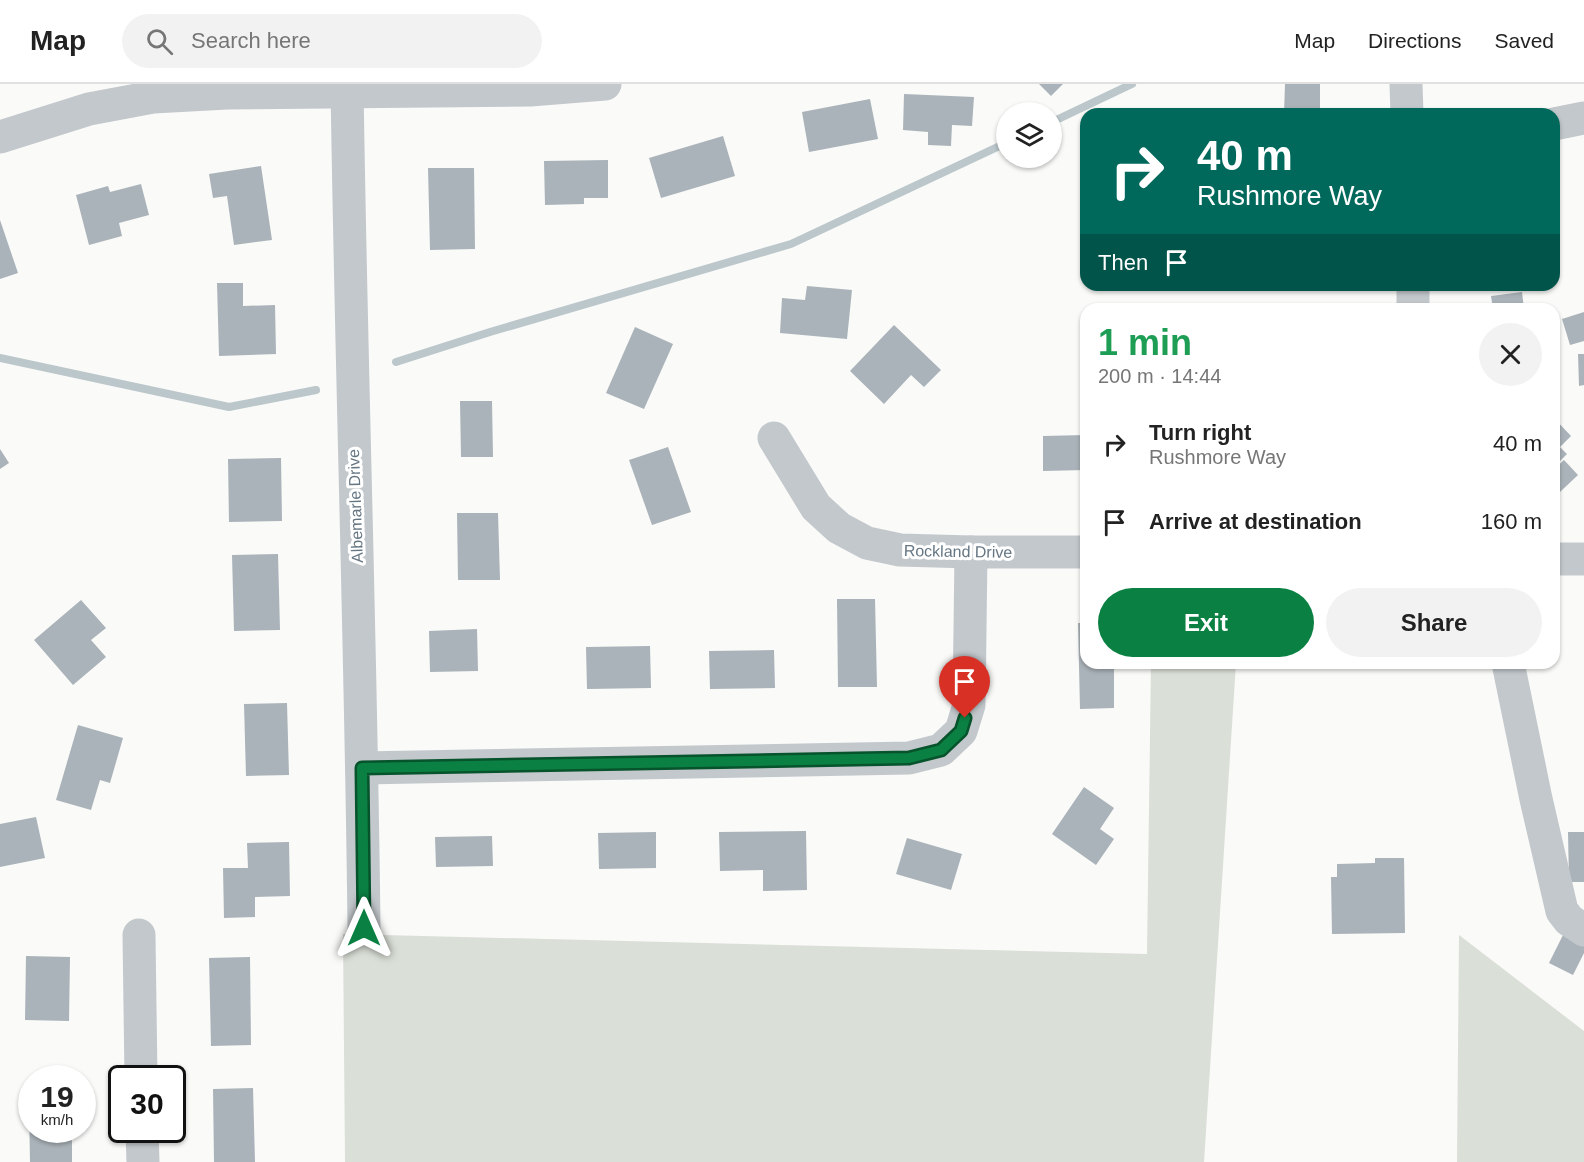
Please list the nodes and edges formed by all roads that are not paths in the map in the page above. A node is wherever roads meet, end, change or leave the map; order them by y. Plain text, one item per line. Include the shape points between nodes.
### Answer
1 (605, 84) edge
2 (1406, 84) edge
3 (347, 87) edge
4 (1407, 108) edge
5 (1584, 117) edge
6 (1560, 123) edge
7 (0, 137) edge
8 (774, 438) dead end
9 (971, 552) junction
10 (1080, 552) edge
11 (1560, 558) edge
12 (1584, 559) edge
13 (1509, 669) edge
14 (362, 768) junction
15 (364, 928) dead end
16 (1584, 930) edge
17 (139, 935) dead end
18 (141, 1065) edge
19 (142, 1143) edge
20 (143, 1162) edge

1 - 3 street via 530,90
2 - 4 street
3 - 7 street via 153,97 89,109
3 - 14 street, Albemarle Drive
5 - 6 street
8 - 9 street, Rockland Drive via 816,507 840,528 867,543 900,550
9 - 10 street, Rockland Drive
9 - 14 street via 969,705 961,731 941,750 909,758
11 - 12 street
13 - 16 street via 1562,911
14 - 15 street, Albemarle Drive
17 - 18 street
19 - 20 street

